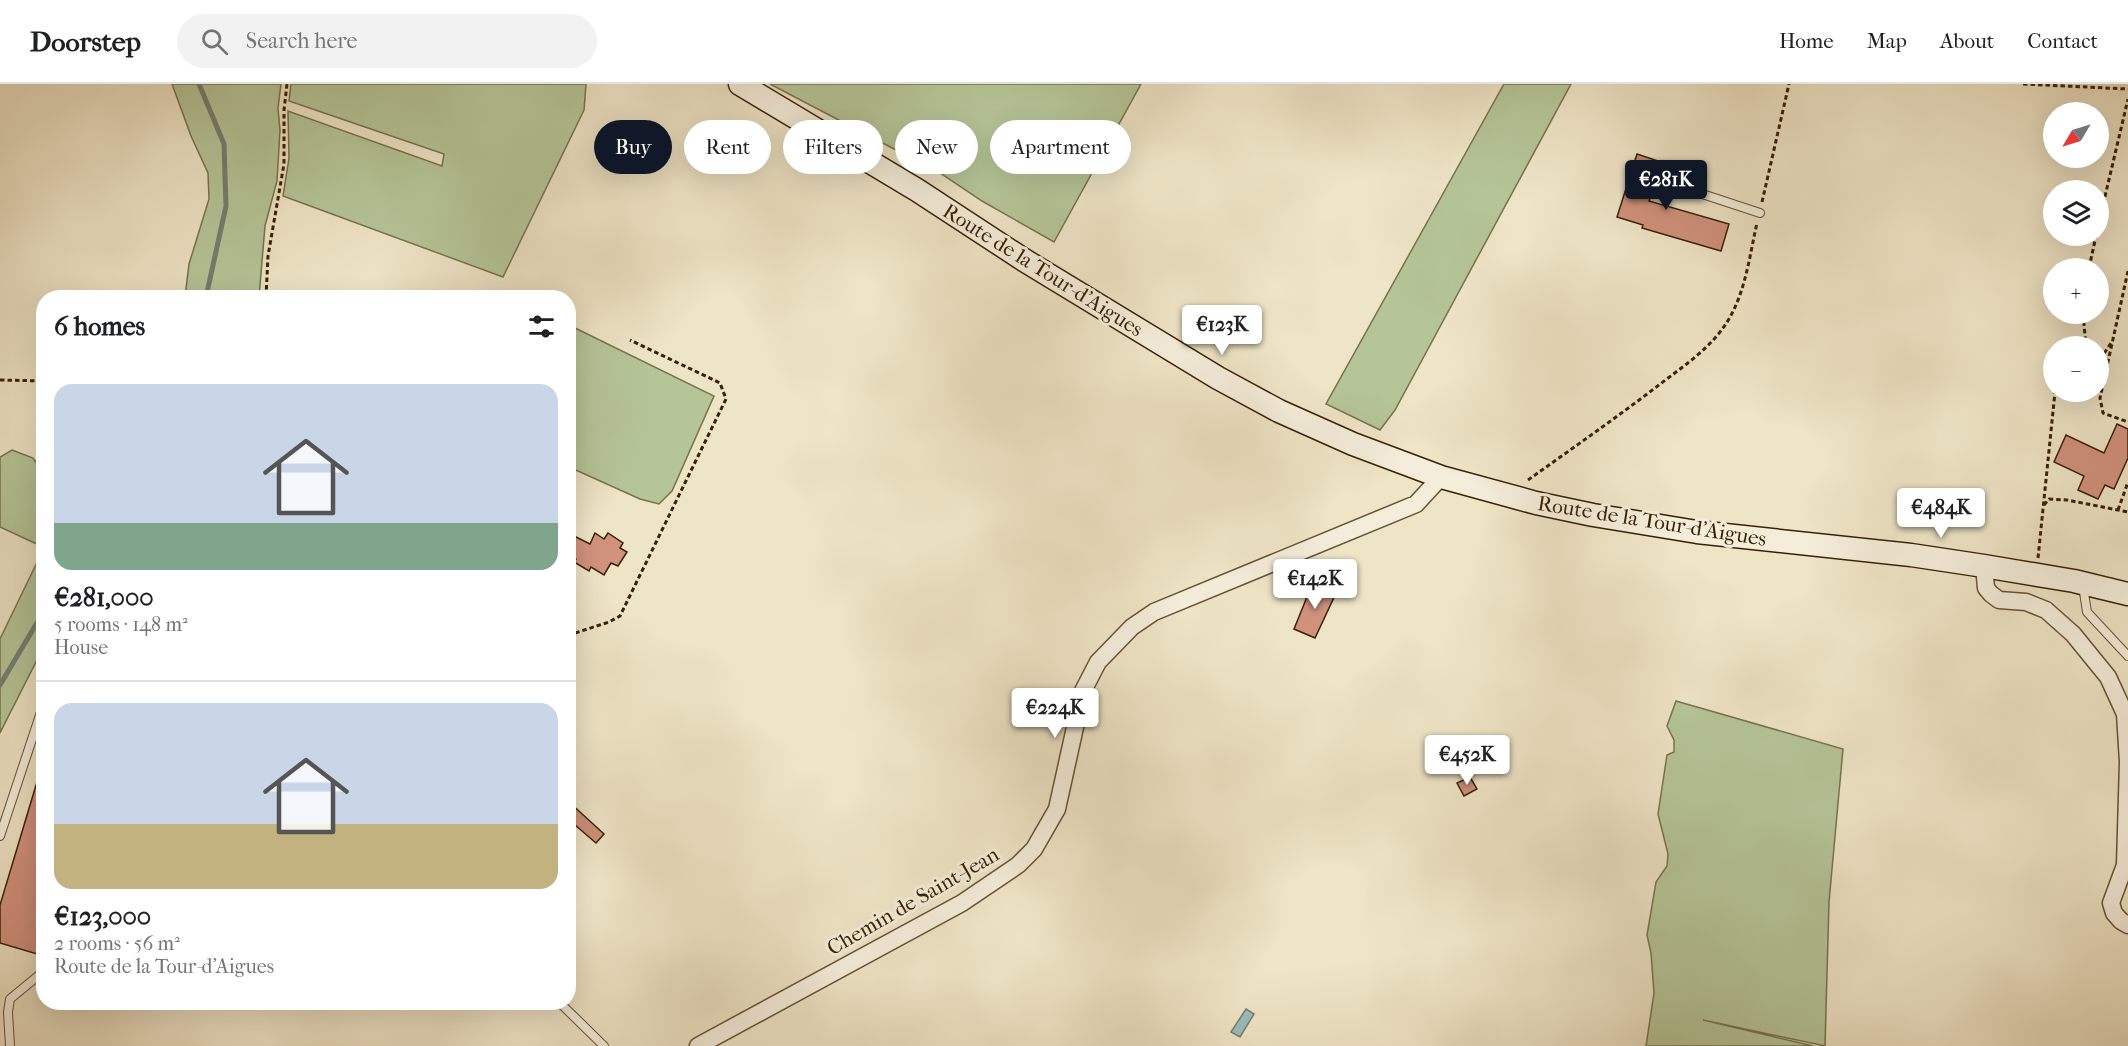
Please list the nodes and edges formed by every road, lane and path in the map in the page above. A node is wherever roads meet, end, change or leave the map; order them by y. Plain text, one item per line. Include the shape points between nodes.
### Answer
1 (287, 84) edge
2 (740, 84) edge
3 (1789, 84) edge
4 (2023, 84) edge
5 (2128, 89) edge
6 (2128, 99) edge
7 (2109, 180) edge
8 (1675, 185) dead end
9 (1760, 213) junction
10 (2128, 271) edge
11 (266, 290) edge
12 (630, 340) dead end
13 (2112, 343) junction
14 (2109, 347) edge
15 (0, 380) edge
16 (36, 381) edge
17 (2054, 402) edge
18 (2128, 422) edge
19 (1441, 477) junction
20 (2128, 482) edge
21 (1507, 495) junction
22 (2044, 505) junction
23 (2118, 510) junction
24 (2128, 512) edge
25 (1984, 566) junction
26 (2037, 574) junction
27 (2082, 583) junction
28 (2128, 594) edge
29 (576, 633) edge
30 (2128, 656) edge
31 (36, 726) edge
32 (0, 836) edge
33 (2128, 925) edge
34 (36, 978) edge
35 (567, 1010) edge
36 (10, 1046) edge
37 (604, 1046) edge
38 (698, 1046) edge

1 - 11 path via 284,164 268,256
2 - 19 main road, Route de la Tour-d'Aigues via 1218,378 1300,421
3 - 9 path
4 - 5 path
6 - 7 path
8 - 9 lane
9 - 21 path via 1739,299 1711,343 1598,431
10 - 13 path
12 - 29 path via 720,383 726,399 620,616
13 - 14 path
13 - 18 path via 2100,398 2103,413
15 - 16 path
17 - 22 path
19 - 21 main road, Route de la Tour-d'Aigues
19 - 38 street, Chemin de Saint-Jean via 1416,504 1154,612 1132,627 1098,662 1083,691 1057,809 1034,849 1018,865 962,903
20 - 23 path
21 - 25 main road, Route de la Tour-d'Aigues via 1593,515 1697,532
22 - 23 path via 2049,499
22 - 26 path
23 - 24 path
25 - 26 main road, Route de la Tour-d'Aigues
25 - 33 street via 1986,588 1991,594 1999,600 2026,602 2046,610 2073,634 2108,677 2125,714 2126,865 2111,903 2114,913
26 - 27 main road, Route de la Tour-d'Aigues
27 - 28 main road, Route de la Tour-d'Aigues
27 - 30 lane via 2087,612
31 - 32 lane
34 - 36 lane via 10,999
35 - 37 lane

